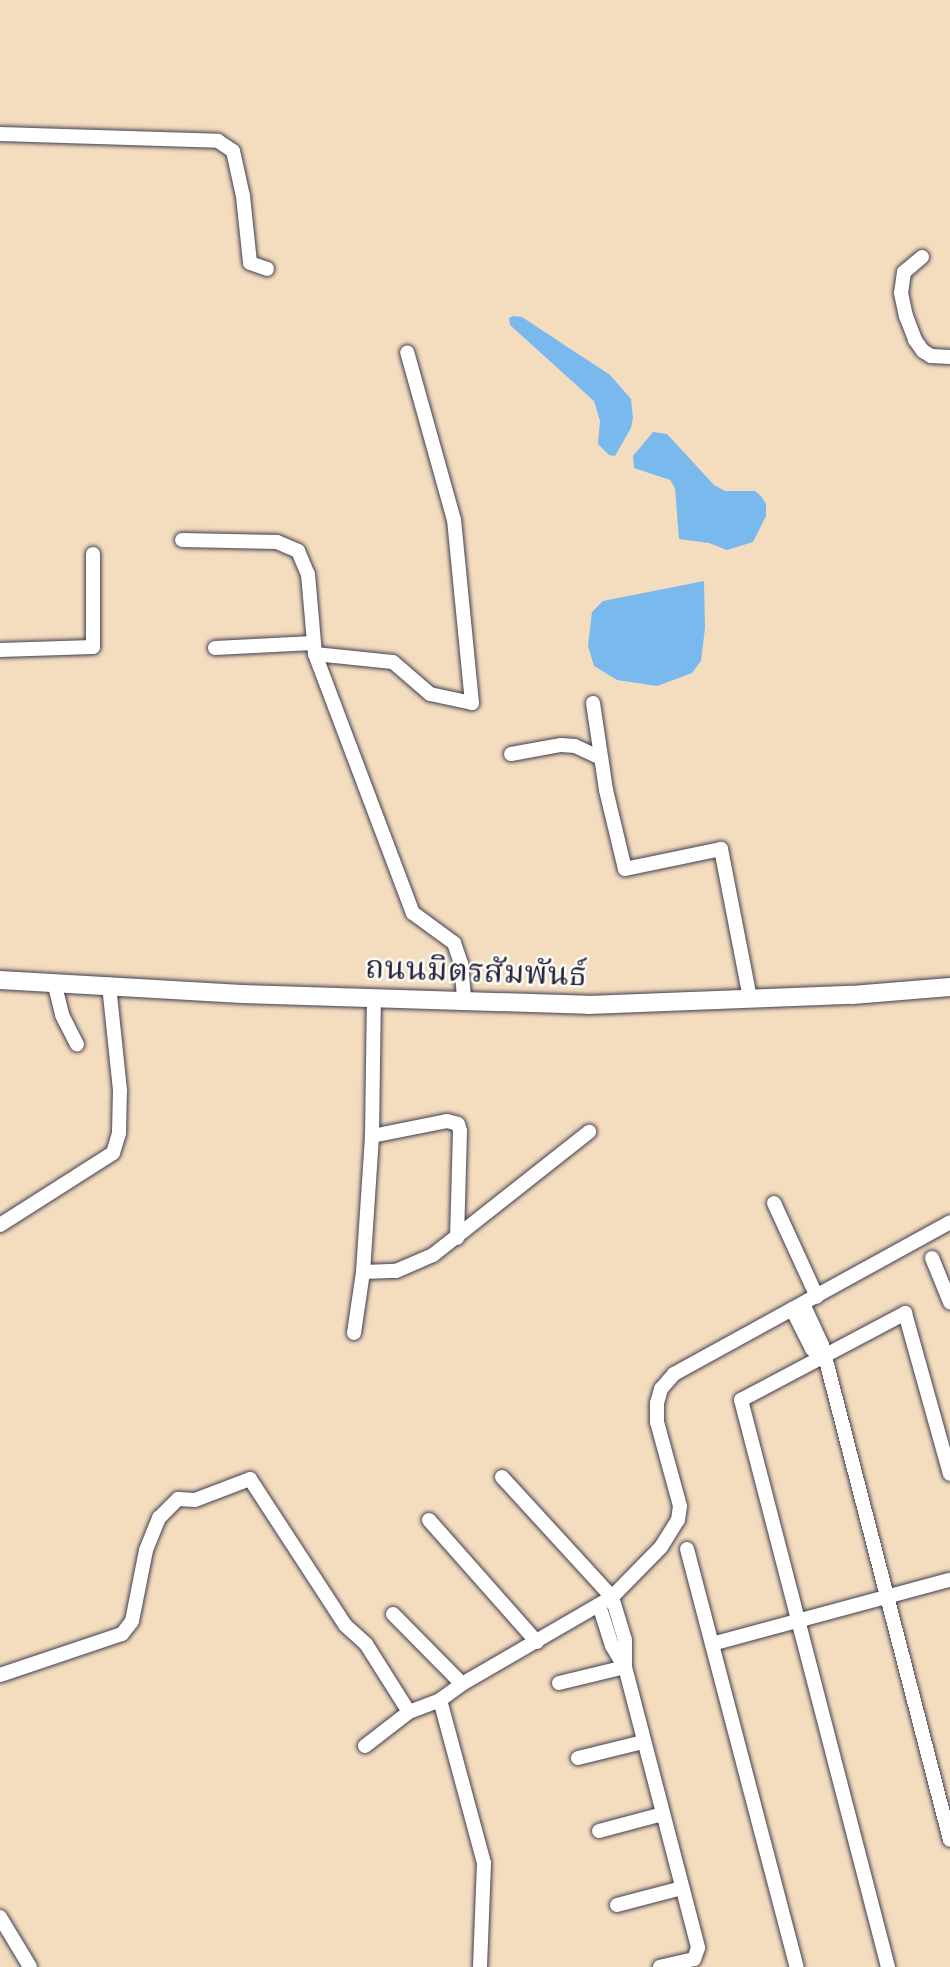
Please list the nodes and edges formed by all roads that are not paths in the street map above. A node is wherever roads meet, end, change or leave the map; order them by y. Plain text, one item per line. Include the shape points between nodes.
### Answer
1 (0, 134) edge
2 (922, 257) dead end
3 (267, 269) dead end
4 (407, 352) dead end
5 (950, 357) edge
6 (182, 540) dead end
7 (93, 554) dead end
8 (215, 648) dead end
9 (314, 648) junction
10 (0, 650) edge
11 (593, 703) dead end
12 (511, 754) dead end
13 (601, 758) junction
14 (0, 980) edge
15 (54, 982) junction
16 (109, 985) junction
17 (950, 987) edge
18 (374, 997) junction
19 (750, 998) junction
20 (464, 1000) junction
21 (77, 1044) dead end
22 (589, 1132) dead end
23 (372, 1136) junction
24 (774, 1203) dead end
25 (950, 1222) edge
26 (0, 1225) edge
27 (457, 1238) junction
28 (932, 1258) dead end
29 (363, 1272) junction
30 (945, 1275) edge
31 (817, 1297) junction
32 (950, 1302) edge
33 (798, 1307) junction
34 (354, 1333) dead end
35 (822, 1357) junction
36 (950, 1474) edge
37 (502, 1476) dead end
38 (429, 1520) dead end
39 (688, 1549) dead end
40 (950, 1580) edge
41 (612, 1597) junction
42 (886, 1597) junction
43 (599, 1605) junction
44 (393, 1615) dead end
45 (797, 1621) junction
46 (537, 1642) junction
47 (712, 1644) junction
48 (625, 1667) junction
49 (0, 1675) edge
50 (559, 1683) dead end
51 (462, 1684) junction
52 (440, 1700) junction
53 (409, 1712) junction
54 (643, 1742) junction
55 (365, 1746) dead end
56 (578, 1758) dead end
57 (663, 1814) junction
58 (599, 1831) dead end
59 (950, 1840) edge
60 (682, 1888) junction
61 (617, 1905) dead end
62 (0, 1917) edge
63 (30, 1967) edge
64 (480, 1967) edge
65 (660, 1967) edge
66 (797, 1967) edge
67 (888, 1967) edge

1 - 3 street via 218,141 233,151 250,263
2 - 5 street via 904,272 901,293 906,317 923,351
4 - 9 street via 454,520 472,703 430,694 393,662
6 - 9 street via 277,542 298,551 309,574
7 - 10 street via 93,647
8 - 9 street
9 - 20 street via 413,913 454,943
11 - 13 street
12 - 13 street via 561,745
13 - 19 street via 625,869 721,849
14 - 15 street, ถนนมิตรสัมพันธ์
15 - 16 street, ถนนมิตรสัมพันธ์
15 - 21 street via 62,1015
16 - 18 street, ถนนมิตรสัมพันธ์
16 - 26 street via 120,1090 119,1133 113,1153
17 - 19 street, ถนนมิตรสัมพันธ์
18 - 20 street, ถนนมิตรสัมพันธ์
18 - 23 street
19 - 20 street, ถนนมิตรสัมพันธ์ via 588,1005
22 - 27 street
23 - 27 street via 447,1121 458,1124
23 - 29 street
24 - 31 street
25 - 31 street
27 - 29 street via 402,1269
28 - 30 street
29 - 34 street
30 - 32 street
31 - 33 street
33 - 35 street via 822,1345
33 - 41 street via 674,1374 662,1389 657,1422 680,1506 678,1520 661,1547
35 - 36 street via 905,1313
35 - 42 street
35 - 45 street via 741,1400
37 - 41 street
38 - 46 street
39 - 47 street
40 - 42 street
41 - 43 street
41 - 48 street via 625,1640
42 - 45 street
42 - 59 street
43 - 46 street
43 - 48 street via 612,1646
44 - 51 street
45 - 47 street
45 - 67 street
46 - 51 street
47 - 66 street
48 - 50 street
48 - 54 street
49 - 53 street via 122,1634 132,1621 146,1550 159,1518 178,1499 195,1500 250,1479 345,1625 366,1644
51 - 52 street
52 - 53 street
52 - 64 street via 484,1863
53 - 55 street
54 - 56 street
54 - 57 street
57 - 58 street
57 - 60 street
60 - 61 street
60 - 65 street via 698,1948 694,1959
62 - 63 street

